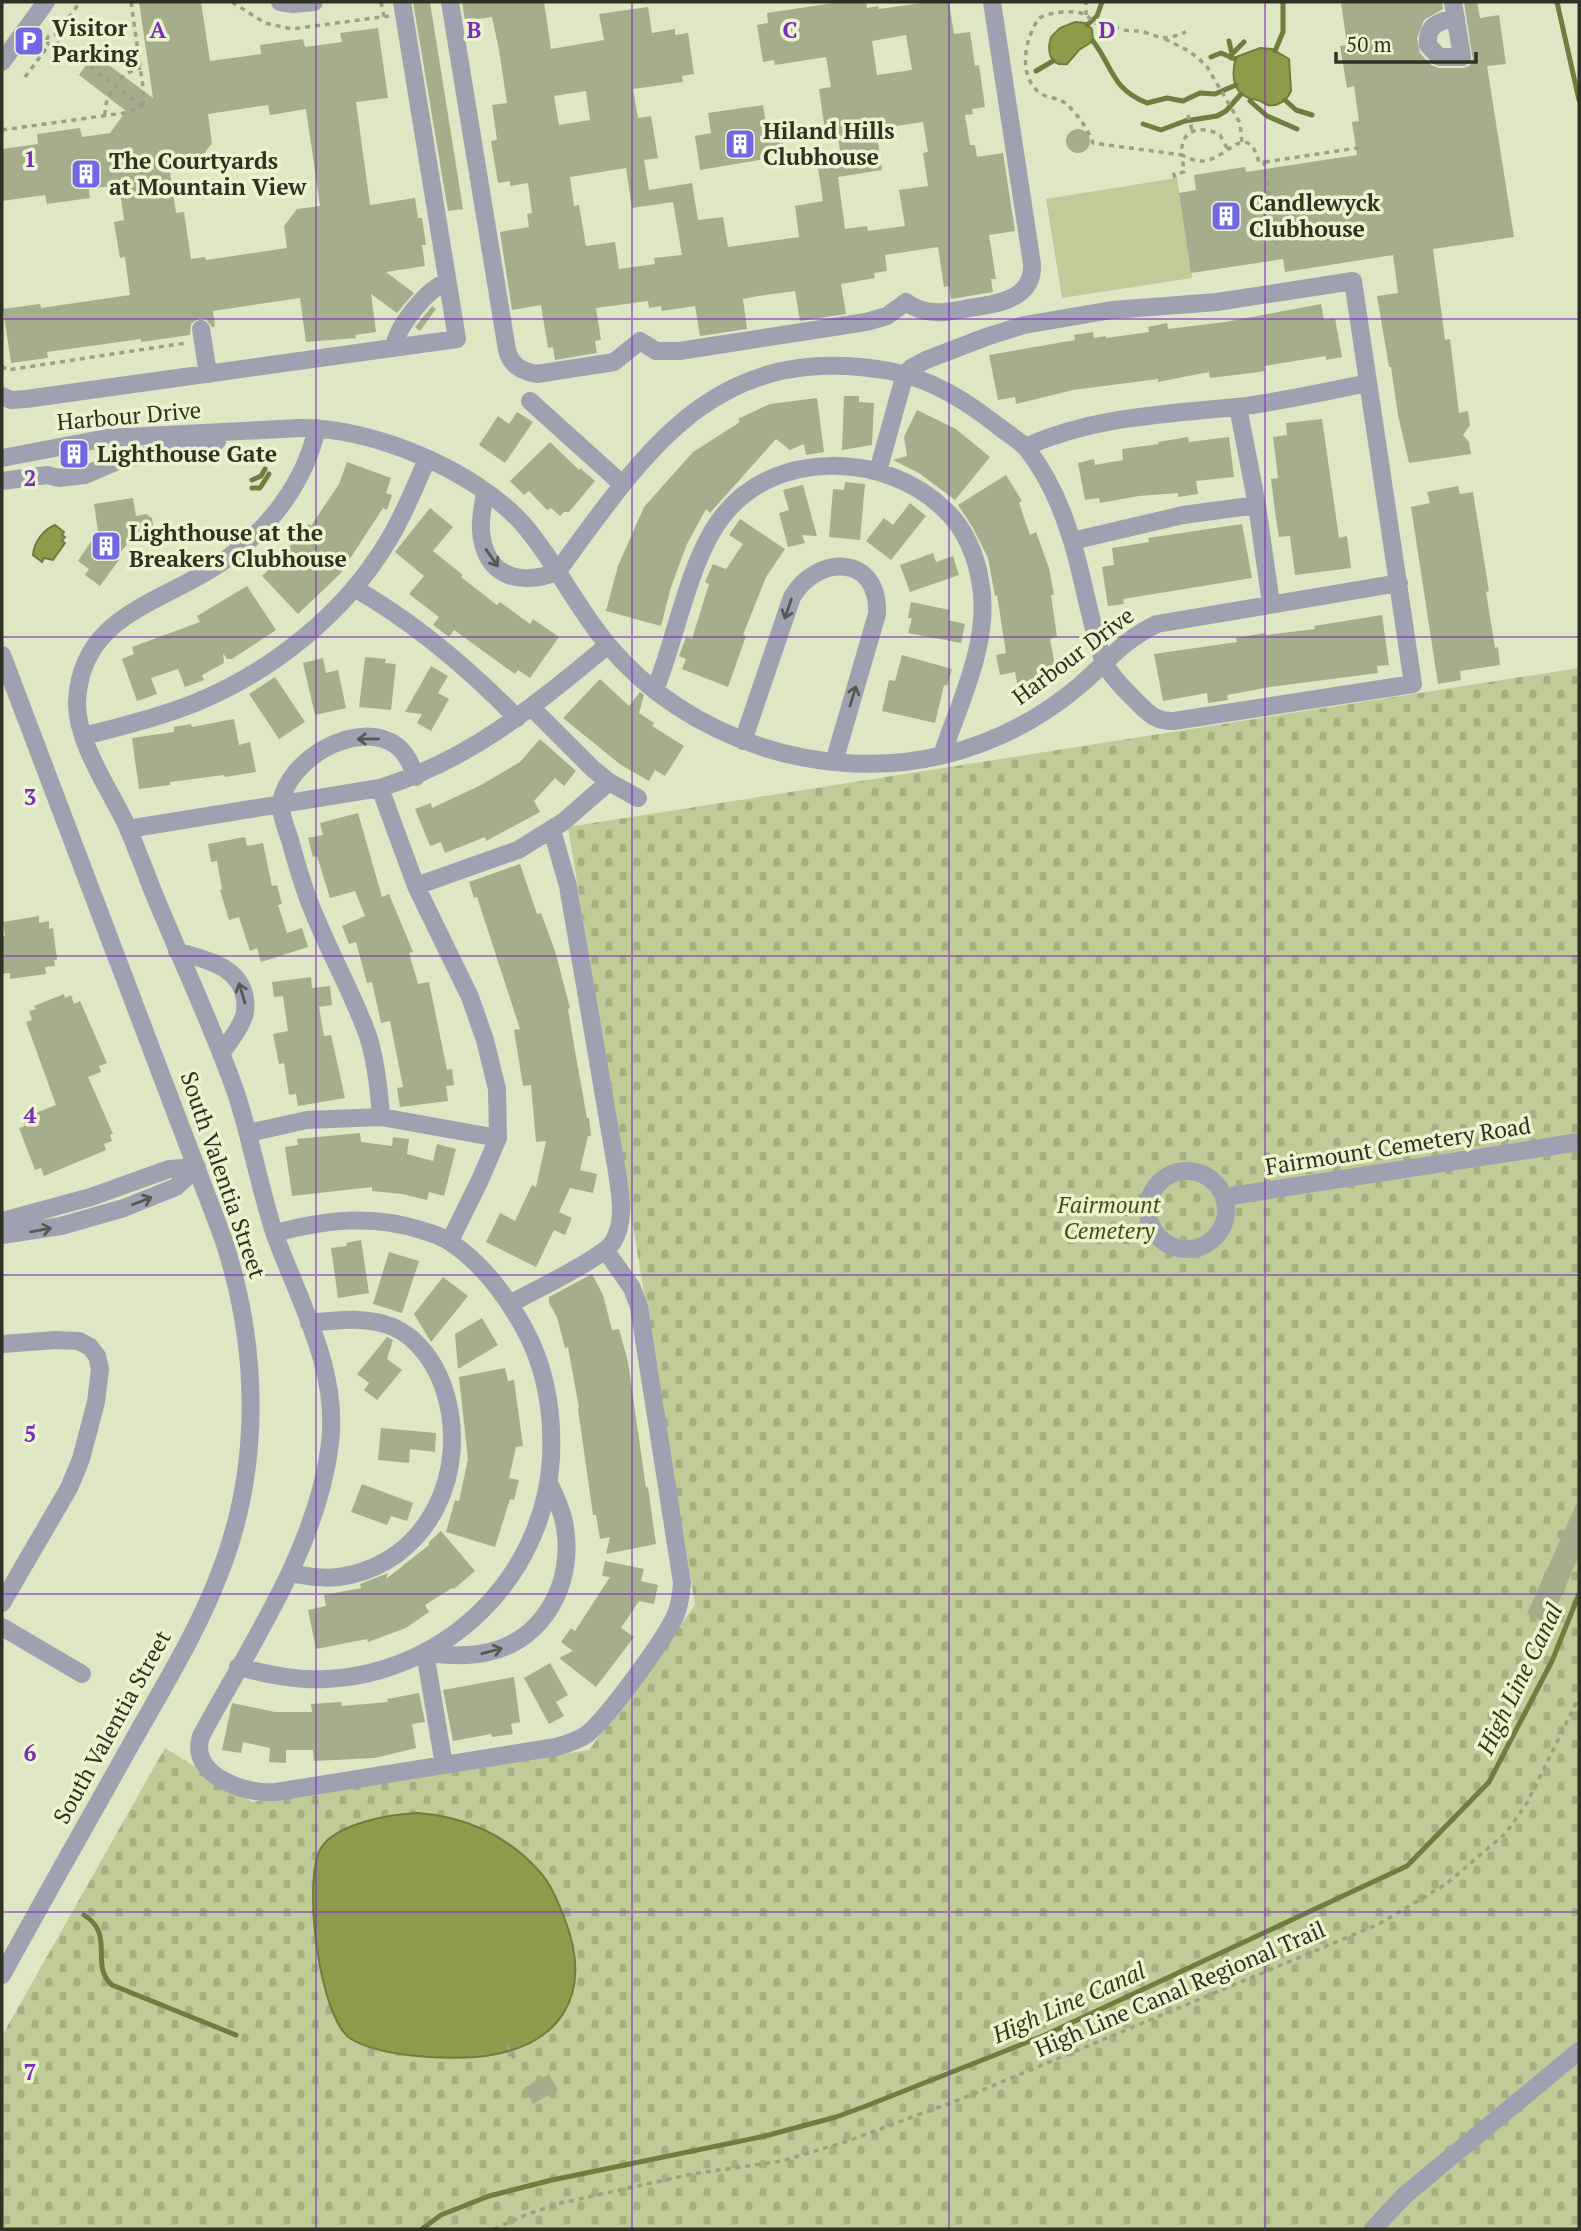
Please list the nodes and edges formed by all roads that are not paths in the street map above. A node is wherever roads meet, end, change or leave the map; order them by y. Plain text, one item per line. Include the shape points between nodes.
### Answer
1 (46, 2) edge
2 (280, 2) edge
3 (314, 2) edge
4 (402, 2) edge
5 (450, 2) edge
6 (992, 2) edge
7 (1454, 10) edge
8 (2, 62) edge
9 (447, 282) junction
10 (202, 335) road end
11 (394, 348) junction
12 (208, 374) junction
13 (905, 374) junction
14 (1368, 383) junction
15 (2, 396) edge
16 (530, 401) dead end
17 (1238, 407) junction
18 (317, 428) junction
19 (262, 431) junction
20 (93, 439) junction
21 (1025, 447) junction
22 (43, 451) junction
23 (2, 458) edge
24 (427, 459) junction
25 (87, 465) junction
26 (878, 471) junction
27 (47, 475) junction
28 (2, 481) edge
29 (622, 484) junction
30 (485, 493) junction
31 (1257, 505) junction
32 (1072, 541) junction
33 (557, 572) junction
34 (1399, 583) junction
35 (354, 588) junction
36 (1271, 604) junction
37 (608, 645) junction
38 (2, 655) edge
39 (1104, 661) junction
40 (655, 690) junction
41 (524, 713) junction
42 (83, 736) junction
43 (743, 741) junction
44 (942, 755) junction
45 (834, 762) junction
46 (416, 777) junction
47 (609, 782) junction
48 (380, 788) junction
49 (638, 798) dead end
50 (281, 806) junction
51 (128, 829) junction
52 (552, 830) junction
53 (416, 886) junction
54 (177, 951) junction
55 (221, 1054) junction
56 (381, 1117) junction
57 (248, 1133) junction
58 (498, 1138) junction
59 (1579, 1142) edge
60 (197, 1167) junction
61 (1225, 1197) junction
62 (75, 1202) junction
63 (2, 1221) edge
64 (80, 1221) junction
65 (275, 1233) junction
66 (2, 1235) edge
67 (450, 1241) junction
68 (606, 1251) junction
69 (510, 1304) junction
70 (309, 1323) junction
71 (2, 1344) edge
72 (549, 1483) junction
73 (290, 1573) junction
74 (2, 1602) edge
75 (2, 1628) edge
76 (425, 1653) junction
77 (238, 1667) junction
78 (82, 1674) dead end
79 (444, 1765) junction
80 (2, 1975) edge
81 (1579, 2051) edge
82 (1373, 2229) edge

1 - 8 street
2 - 3 street
4 - 9 street
5 - 6 street via 507,351 515,365 537,374 614,362 640,341 656,351 688,350 876,320 906,302 923,311 939,312 998,304 1019,295 1031,278 1031,264
7 - 7 street via 1428,34 1428,45 1439,57 1462,57
9 - 11 street via 431,290 397,333
9 - 11 street via 457,339
10 - 12 street
11 - 12 street
12 - 15 street via 26,399
13 - 14 street via 926,360 1024,325 1353,281
13 - 21 street via 961,400
13 - 26 street
13 - 29 street via 821,365 790,368 741,384 682,420
14 - 17 street
14 - 34 street
16 - 29 street
17 - 21 street via 1107,421
17 - 31 street
18 - 19 street, Harbour Drive
18 - 24 street, Harbour Drive via 380,440
18 - 42 street via 309,460 297,482 251,540 199,577 126,615 100,637 79,690
19 - 20 street, Harbour Drive
19 - 25 street, Harbour Drive
20 - 22 street, Harbour Drive
20 - 25 street
21 - 32 street via 1051,489
22 - 23 street, Harbour Drive
22 - 27 street
24 - 30 street, Harbour Drive
24 - 35 street via 388,542
25 - 27 street via 55,469
25 - 27 street, Harbour Drive via 66,478
26 - 40 street via 838,465 799,470 765,481 733,503 706,546
26 - 44 street via 915,488 946,510 965,538 981,582 982,615 975,657
27 - 28 street, Harbour Drive
29 - 33 street
30 - 33 street, Harbour Drive via 522,524
30 -> 33 street via 483,545 496,565 521,579
31 - 32 street via 1183,515
31 - 36 street
32 - 39 street
33 - 37 street, Harbour Drive
34 - 36 street, Harbour Drive
34 - 39 street via 1413,684 1164,722 1149,714
35 - 41 street via 418,628
35 - 42 street via 301,639 236,683 176,710
36 - 39 street, Harbour Drive via 1157,624 1132,636
37 - 40 street, Harbour Drive
37 - 41 street
38 - 60 street, South Valentia Street
39 - 44 street, Harbour Drive via 1079,686 1038,715 1004,734
40 - 43 street, Harbour Drive
41 - 46 street via 468,751
41 - 47 street
42 - 51 street
43 - 45 street, Harbour Drive
45 -> 43 street via 877,604 876,593 858,570 840,566 814,573 798,588
44 - 45 street, Harbour Drive
46 - 48 street
46 -> 50 street via 396,745 381,738 342,741 323,748 300,767 286,786
47 - 49 street
47 - 52 street
48 - 50 street
48 - 53 street
50 - 51 street
50 - 56 street via 308,900 368,1037
51 - 54 street
52 - 53 street via 518,850
52 - 68 street via 568,887 621,1198 616,1235
53 - 58 street via 481,1026 497,1089
54 - 55 street
55 -> 54 street via 245,1014 240,983 225,967
55 - 57 street
56 - 57 street via 307,1120
56 - 58 street
57 - 65 street
58 - 67 street
59 - 61 street, Fairmount Cemetery Road
60 - 62 street via 169,1169
64 -> 60 street via 176,1187
60 - 80 street, South Valentia Street via 235,1277 249,1353 249,1437 239,1513 222,1567 194,1629
61 - 61 street via 1209,1176 1183,1170 1161,1180 1153,1190 1148,1215 1160,1238 1184,1249 1197,1248 1209,1243 1225,1223
62 - 63 street
62 - 64 street
66 -> 64 street
65 - 67 street via 331,1221 376,1220
65 - 70 street
67 - 69 street
68 - 69 street
68 - 79 street via 632,1287 639,1307 681,1575 679,1605 664,1635 589,1733 556,1747
69 - 72 street via 535,1352 547,1391
70 - 73 street via 325,1373 330,1441 314,1510
70 - 73 street via 377,1322 417,1345 441,1380 453,1443 442,1497 403,1548 352,1574 322,1578
71 - 74 street via 79,1341 97,1356 100,1369 77,1469
72 - 76 street via 532,1542 503,1588 467,1624
76 -> 72 street via 467,1655 500,1649 520,1640 546,1615 559,1590 567,1553 563,1518
73 - 77 street
75 - 78 street
76 - 77 street via 362,1675 326,1680 287,1678
76 - 79 street
77 - 79 street via 199,1746 207,1769 241,1788 268,1793
81 - 82 street via 1405,2195

